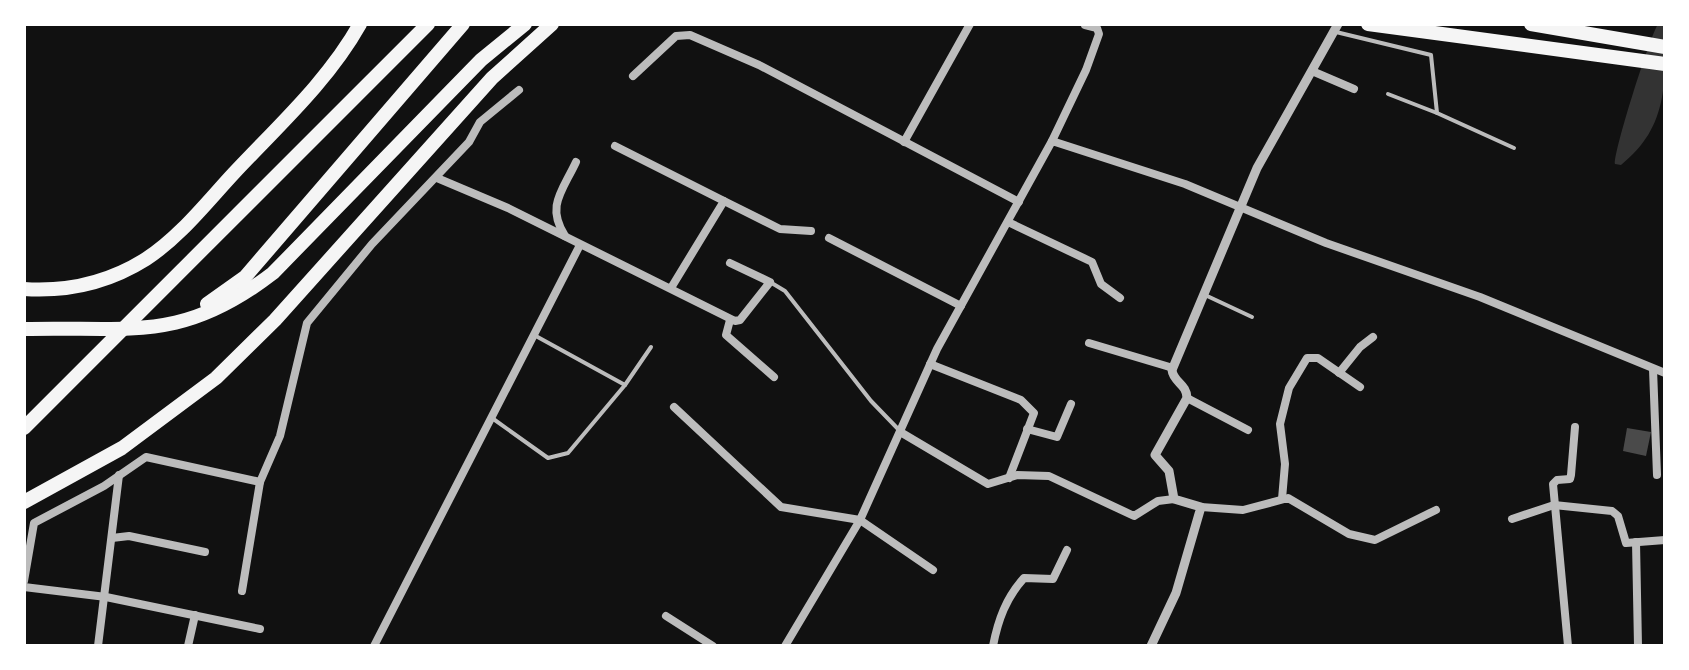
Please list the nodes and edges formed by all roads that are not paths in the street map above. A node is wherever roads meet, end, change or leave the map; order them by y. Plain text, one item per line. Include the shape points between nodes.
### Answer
1 (360, 24) edge
2 (428, 24) edge
3 (463, 24) edge
4 (525, 24) edge
5 (552, 24) edge
6 (970, 24) edge
7 (1368, 24) edge
8 (1531, 24) edge
9 (1085, 25) edge
10 (1336, 28) edge
11 (1665, 47) edge
12 (1665, 64) edge
13 (1312, 71) junction
14 (633, 76) dead end
15 (1354, 89) dead end
16 (519, 90) dead end
17 (1388, 94) dead end
18 (1437, 113) junction
19 (1052, 141) junction
20 (904, 142) junction
21 (615, 146) dead end
22 (1514, 148) dead end
23 (576, 162) dead end
24 (437, 178) junction
25 (724, 201) junction
26 (1019, 202) junction
27 (1241, 207) junction
28 (1008, 222) junction
29 (811, 231) dead end
30 (566, 237) junction
31 (829, 238) dead end
32 (580, 245) junction
33 (730, 263) dead end
34 (770, 282) junction
35 (671, 288) junction
36 (24, 289) edge
37 (1205, 295) junction
38 (1120, 298) dead end
39 (961, 306) junction
40 (1252, 317) dead end
41 (730, 320) junction
42 (24, 329) edge
43 (152, 329) junction
44 (534, 335) junction
45 (1373, 337) dead end
46 (1089, 343) dead end
47 (651, 347) dead end
48 (930, 364) junction
49 (1173, 368) junction
50 (1653, 369) junction
51 (1339, 373) junction
52 (1665, 373) edge
53 (774, 377) dead end
54 (625, 385) junction
55 (1360, 387) dead end
56 (1187, 398) junction
57 (1071, 404) dead end
58 (674, 407) dead end
59 (492, 418) junction
60 (1575, 427) dead end
61 (24, 428) edge
62 (1027, 429) junction
63 (1248, 430) dead end
64 (902, 433) junction
65 (119, 475) junction
66 (1657, 475) dead end
67 (1009, 478) junction
68 (260, 482) junction
69 (1174, 499) junction
70 (1282, 499) junction
71 (24, 502) edge
72 (1554, 505) junction
73 (1201, 507) junction
74 (1436, 510) dead end
75 (1512, 519) dead end
76 (860, 520) junction
77 (112, 538) junction
78 (1665, 540) edge
79 (1636, 542) junction
80 (1067, 550) dead end
81 (205, 552) dead end
82 (933, 570) dead end
83 (24, 584) edge
84 (242, 591) dead end
85 (106, 597) junction
86 (195, 615) junction
87 (666, 616) dead end
88 (260, 629) dead end
89 (98, 646) edge
90 (188, 646) edge
91 (374, 646) edge
92 (713, 646) edge
93 (785, 646) edge
94 (993, 646) edge
95 (1151, 646) edge
96 (1568, 646) edge
97 (1638, 646) edge

1 - 36 highway via 325,76 184,226 148,257 90,285
2 - 61 highway
3 - 43 highway via 245,277 192,313
4 - 43 highway via 481,60 273,273 243,296 194,319
5 - 71 highway via 492,78 275,320 216,378 122,448
6 - 20 street
7 - 12 highway
8 - 11 highway
9 - 19 street via 1099,34
10 - 13 street
10 - 18 lane via 1431,55
13 - 15 street
13 - 27 street
14 - 20 street via 676,36 690,35 759,65
16 - 24 street via 480,122
17 - 18 lane
18 - 22 lane
19 - 26 street
19 - 27 street
20 - 26 street
21 - 25 street
23 - 30 street via 554,210
24 - 30 street
24 - 68 street via 372,244 307,323 280,436
25 - 29 street via 780,229
25 - 35 street
26 - 28 street
27 - 37 street
27 - 50 street
28 - 38 street via 1092,262 1101,284
28 - 39 street
30 - 32 street
31 - 39 street
32 - 35 street
32 - 44 street
33 - 34 street
34 - 41 street via 740,320
34 - 64 lane via 785,291
35 - 41 street
37 - 40 lane
37 - 49 street
39 - 48 street
41 - 53 street via 726,335
42 - 43 highway
44 - 54 lane
44 - 59 street
45 - 51 street
46 - 49 street
47 - 54 lane
48 - 62 street via 1021,400 1034,413
48 - 64 street
49 - 56 street
50 - 52 street
50 - 66 street
51 - 55 street
51 - 70 street via 1318,358 1307,358 1289,388 1279,435 1285,464
54 - 59 lane via 558,458 548,458
56 - 63 street
56 - 69 street via 1156,451 1169,471
57 - 62 street via 1057,437
58 - 76 street via 781,507
59 - 91 street
60 - 72 street via 1570,479 1554,481
62 - 67 street
64 - 67 street via 981,483 994,485
64 - 76 street
65 - 68 street via 146,457
65 - 77 street
65 - 83 street via 34,523
67 - 69 street via 1049,476 1134,516 1158,501
68 - 84 street
69 - 73 street
70 - 73 street via 1243,510
70 - 74 street via 1295,499 1349,534 1375,540
72 - 75 street
72 - 79 street via 1616,513 1624,540
72 - 96 street
73 - 95 street via 1176,593
76 - 82 street
76 - 93 street
77 - 81 street via 129,536
77 - 85 street
78 - 79 street
79 - 97 street
80 - 94 street via 1053,579 1024,578 1016,587 999,618
83 - 85 street
85 - 86 street
85 - 89 street
86 - 88 street
86 - 90 street
87 - 92 street

